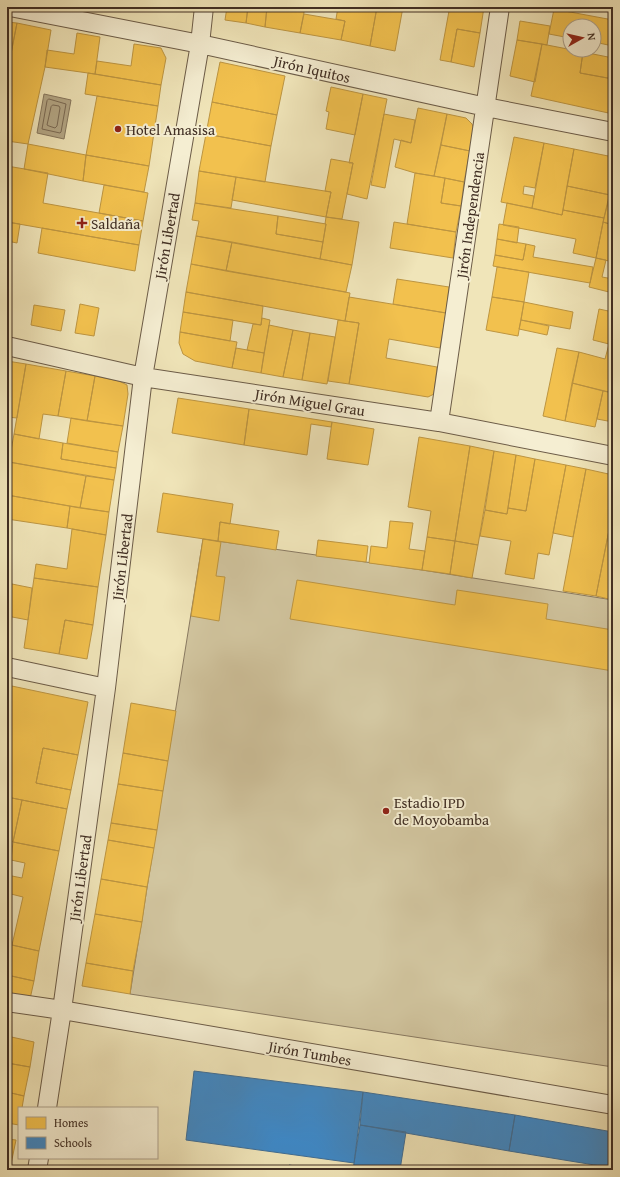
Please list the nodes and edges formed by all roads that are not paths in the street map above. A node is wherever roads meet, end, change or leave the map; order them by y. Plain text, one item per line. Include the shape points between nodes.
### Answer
1 (10, 7) edge
2 (204, 7) edge
3 (500, 7) edge
4 (200, 44) junction
5 (486, 108) junction
6 (613, 132) edge
7 (7, 346) edge
8 (143, 377) junction
9 (439, 422) junction
10 (613, 456) edge
11 (7, 667) edge
12 (106, 688) junction
13 (7, 1002) edge
14 (62, 1010) junction
15 (613, 1105) edge
16 (47, 1107) edge
17 (39, 1159) edge
18 (37, 1170) edge

1 - 4 street, Jirón Iquitos
2 - 4 street, Jirón Libertad
3 - 5 street, Jirón Independencia
4 - 5 street, Jirón Iquitos
4 - 8 street, Jirón Libertad
5 - 6 street, Jirón Iquitos
5 - 9 street, Jirón Independencia
7 - 8 street, Jirón Miguel Grau
8 - 9 street, Jirón Miguel Grau
8 - 12 street, Jirón Libertad
9 - 10 street, Jirón Miguel Grau
11 - 12 street
12 - 14 street, Jirón Libertad
13 - 14 street, Jirón Tumbes
14 - 15 street, Jirón Tumbes
14 - 16 street, Jirón Libertad
17 - 18 street

